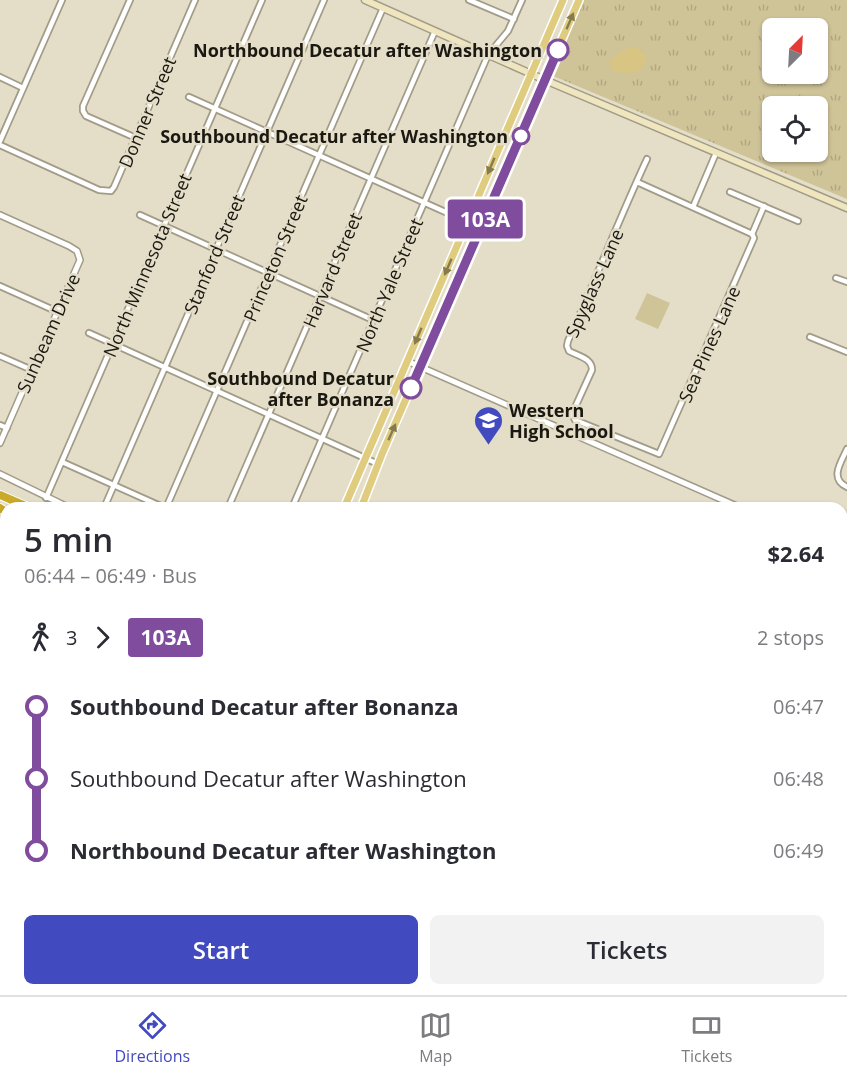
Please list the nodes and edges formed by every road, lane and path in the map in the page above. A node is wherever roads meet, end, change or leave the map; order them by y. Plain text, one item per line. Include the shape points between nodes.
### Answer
1 (62, 0) edge
2 (130, 0) edge
3 (195, 0) edge
4 (262, 0) edge
5 (324, 0) edge
6 (365, 0) edge
7 (469, 0) edge
8 (522, 0) edge
9 (563, 0) edge
10 (579, 0) edge
11 (383, 8) junction
12 (514, 19) junction
13 (435, 31) junction
14 (488, 55) junction
15 (531, 74) junction
16 (0, 77) edge
17 (545, 80) junction
18 (23, 88) junction
19 (189, 97) dead end
20 (215, 108) junction
21 (267, 132) junction
22 (136, 138) junction
23 (0, 143) edge
24 (716, 153) junction
25 (319, 155) junction
26 (647, 159) dead end
27 (371, 178) junction
28 (637, 182) junction
29 (730, 192) dead end
30 (424, 202) junction
31 (764, 206) junction
32 (693, 207) junction
33 (847, 208) edge
34 (0, 215) edge
35 (140, 215) dead end
36 (798, 221) dead end
37 (467, 222) junction
38 (164, 226) junction
39 (481, 228) junction
40 (752, 234) junction
41 (216, 250) junction
42 (268, 273) junction
43 (836, 278) dead end
44 (847, 282) edge
45 (0, 286) edge
46 (320, 297) junction
47 (58, 312) junction
48 (373, 320) junction
49 (88, 333) dead end
50 (810, 337) dead end
51 (113, 344) junction
52 (847, 352) edge
53 (0, 356) edge
54 (407, 361) junction
55 (420, 366) junction
56 (165, 368) junction
57 (32, 370) junction
58 (217, 391) junction
59 (269, 415) junction
60 (0, 425) edge
61 (7, 428) junction
62 (322, 438) junction
63 (0, 443) edge
64 (847, 448) edge
65 (660, 453) joint
66 (366, 458) junction
67 (62, 462) junction
68 (378, 464) junction
69 (0, 474) edge
70 (114, 486) junction
71 (847, 487) edge
72 (0, 495) edge
73 (46, 498) junction
74 (16, 502) edge
75 (56, 502) edge
76 (107, 502) edge
77 (151, 502) edge
78 (168, 502) edge
79 (231, 502) edge
80 (295, 502) edge
81 (347, 502) edge
82 (363, 502) edge
83 (727, 502) edge

1 - 18 street
2 - 22 street via 83,111 86,116
3 - 22 street, Donner Street
4 - 20 street, North Minnesota Street
5 - 21 street, Stanford Street
6 - 11 main road
7 - 12 street
8 - 12 street, North Yale Street
9 - 15 main road
17 -> 10 main road
11 - 13 main road
11 - 25 street, Princeton Street
12 - 14 street, North Yale Street
13 - 14 main road
13 - 27 street, Harvard Street
14 - 15 main road
14 - 30 street, North Yale Street
15 - 17 main road
15 -> 37 main road
16 - 18 street
17 - 24 main road
17 - 39 main road
18 - 23 street
19 - 20 street
20 - 21 street
20 - 38 street, North Minnesota Street
21 - 25 street
21 - 41 street, Stanford Street
22 - 23 street, Donner Street via 111,190 99,190
24 - 32 street
24 - 33 main road
25 - 27 street
25 - 42 street, Princeton Street
26 - 28 street, Spyglass Lane
27 - 30 street
27 - 46 street, Harvard Street
28 - 32 street
28 - 65 street, Spyglass Lane via 568,341 569,351 592,365 572,414 575,420
29 - 31 street
30 - 37 street
30 - 48 street, North Yale Street
31 - 36 street
31 - 40 street, Sea Pines Lane
32 - 40 street
34 - 47 street, Sunbeam Drive via 69,246 79,255
35 - 38 street
37 - 39 street
37 -> 54 main road
38 - 41 street
38 - 51 street, North Minnesota Street
39 - 55 main road
40 - 65 street, Sea Pines Lane via 754,242
41 - 42 street
41 - 56 street, Stanford Street
42 - 46 street
42 - 58 street, Princeton Street
43 - 44 street
45 - 47 street
46 - 48 street
46 - 59 street, Harvard Street
47 - 57 street, Sunbeam Drive
48 - 62 street, North Yale Street
49 - 51 street
50 - 52 street
51 - 56 street
51 - 67 street, North Minnesota Street
53 - 57 street
54 - 55 street
54 - 66 main road
68 -> 55 main road
55 - 83 street
56 - 58 street
56 - 70 street, Stanford Street
57 - 61 street, Sunbeam Drive
58 - 59 street
58 - 78 street, Princeton Street
59 - 62 street
59 - 79 street, Harvard Street
60 - 61 street
61 - 63 street, Sunbeam Drive
62 - 66 street
62 - 80 street, North Yale Street
64 - 71 street via 837,471 837,480
66 - 68 street
66 - 81 main road
67 - 70 street
67 - 73 street, North Minnesota Street
68 - 82 main road
69 - 73 street
70 - 76 street, Stanford Street
70 - 77 street
72 - 74 highway
73 - 75 street

